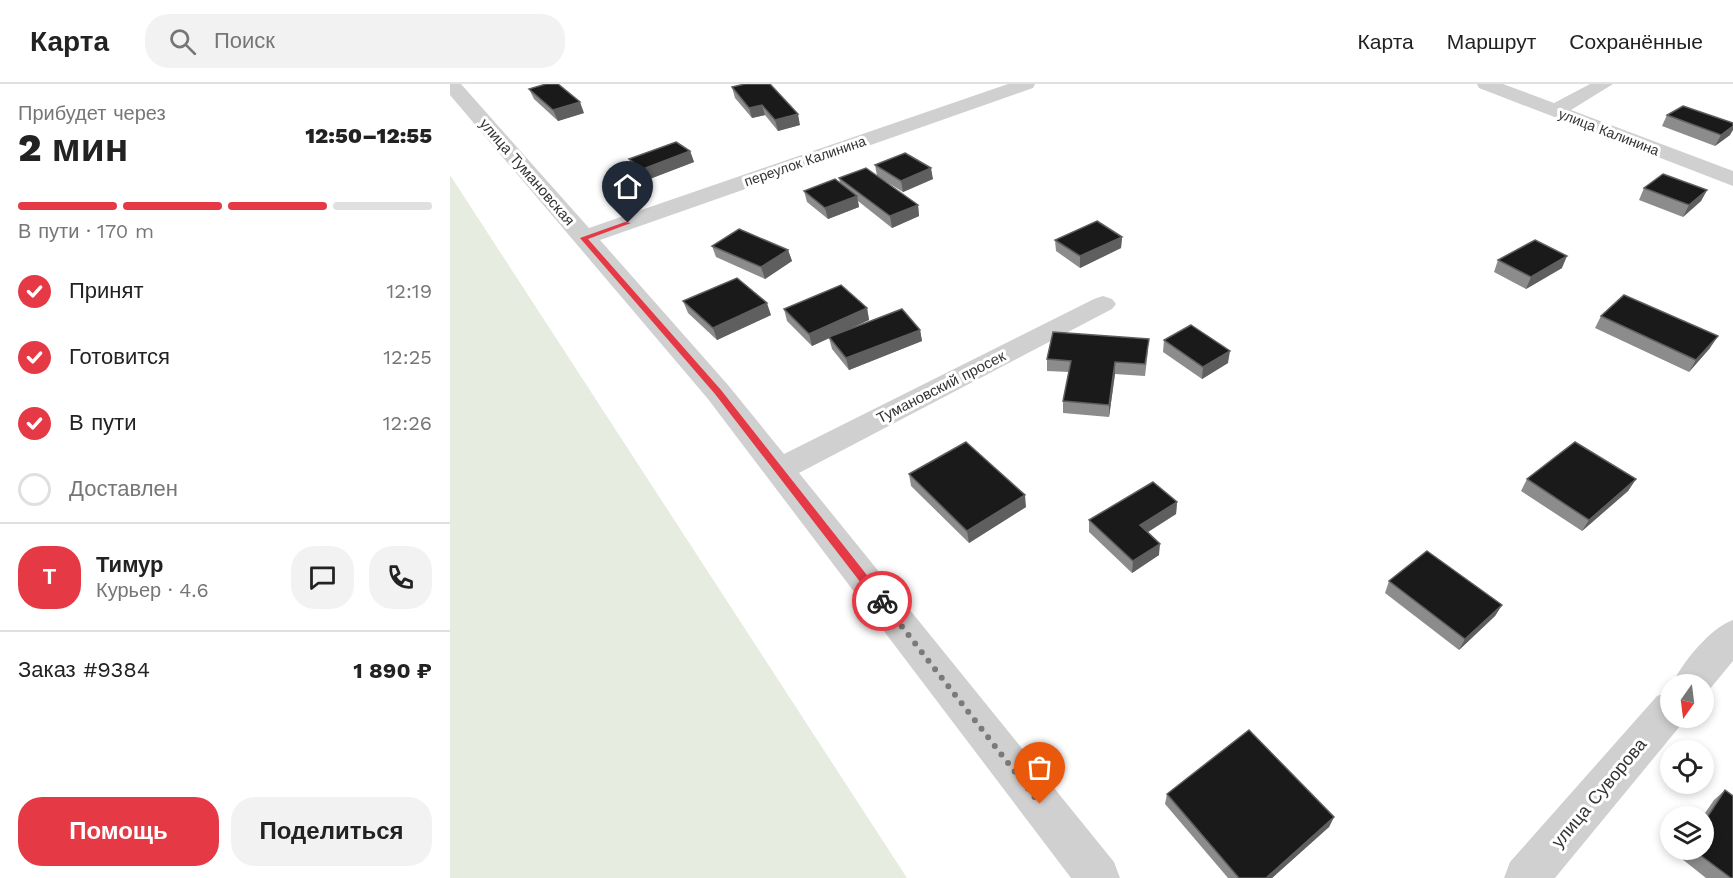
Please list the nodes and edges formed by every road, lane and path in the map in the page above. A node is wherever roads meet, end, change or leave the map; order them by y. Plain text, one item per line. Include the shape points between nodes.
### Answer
1 (451, 84) edge
2 (1026, 84) edge
3 (1486, 84) edge
4 (1604, 84) edge
5 (1554, 111) junction
6 (1733, 179) edge
7 (584, 238) junction
8 (1103, 304) dead end
9 (779, 470) junction
10 (1733, 635) edge
11 (1700, 674) edge
12 (1660, 721) edge
13 (1098, 878) edge
14 (1526, 878) edge

1 - 7 street, улица Тумановская
2 - 7 street, переулок Калинина
3 - 5 street, улица Калинина
4 - 5 street
5 - 6 street, улица Калинина
7 - 9 street, улица Тумановская via 718,392
8 - 9 street, Тумановский просек
9 - 13 street, улица Тумановская
10 - 11 street
12 - 14 street, улица Суворова

